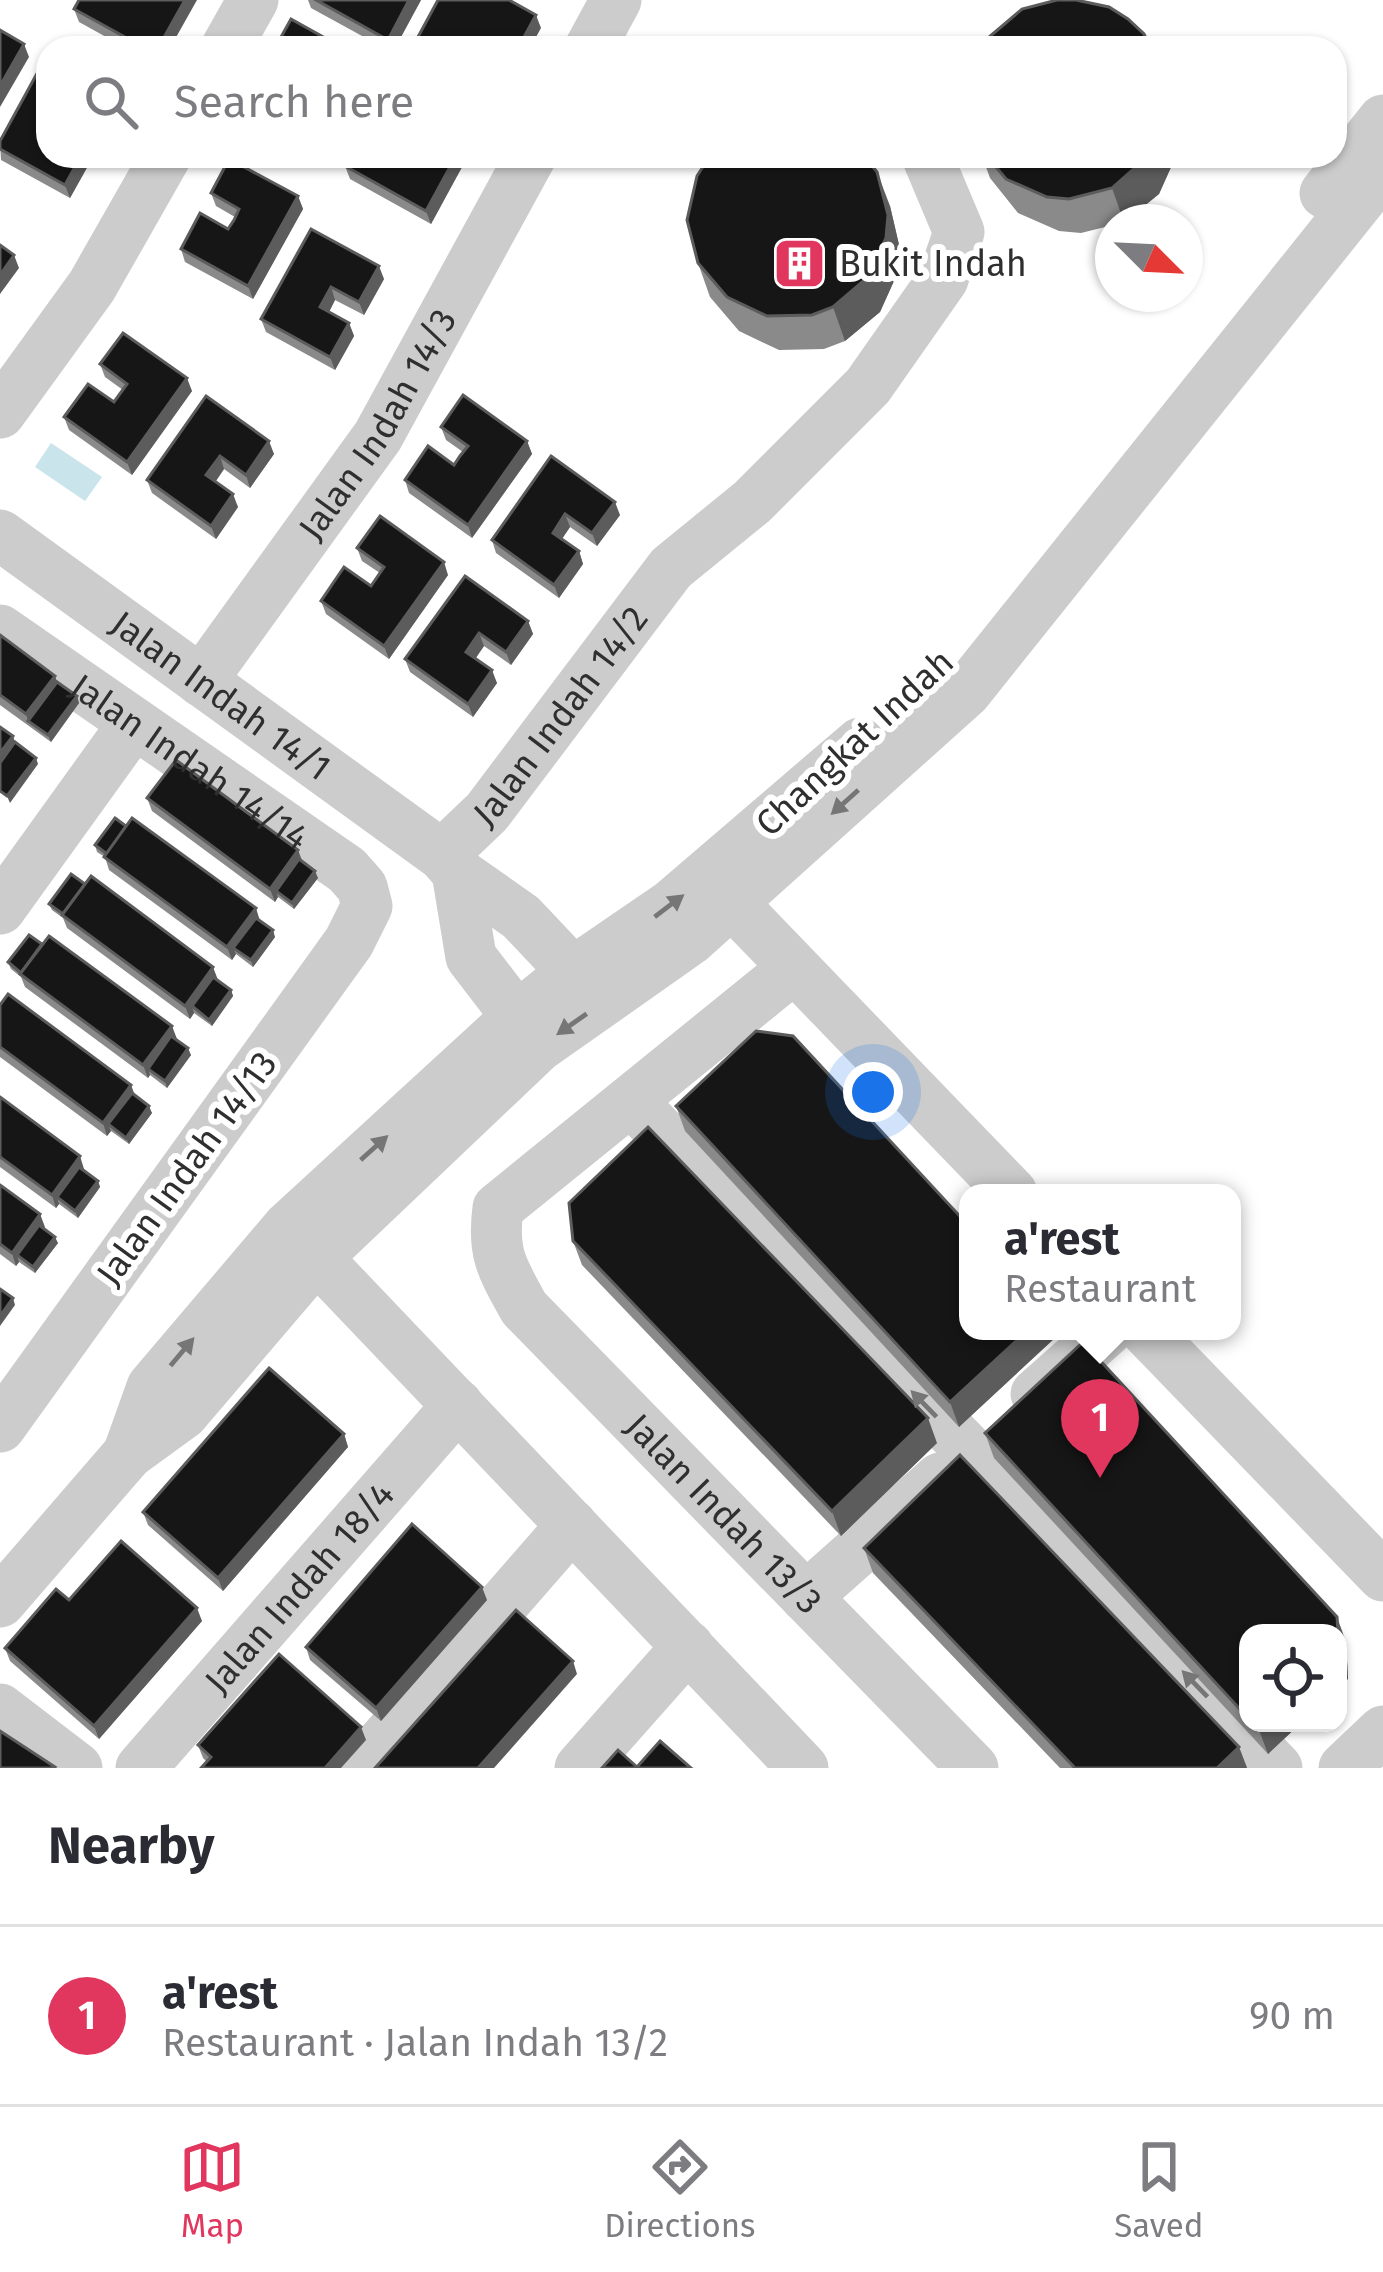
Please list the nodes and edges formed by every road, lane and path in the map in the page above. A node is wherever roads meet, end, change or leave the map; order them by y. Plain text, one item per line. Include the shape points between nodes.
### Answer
1 (253, 0) edge
2 (616, 0) edge
3 (233, 36) edge
4 (596, 36) edge
5 (1383, 120) edge
6 (1347, 165) edge
7 (159, 168) edge
8 (524, 168) edge
9 (932, 168) edge
10 (1344, 168) edge
11 (1383, 171) edge
12 (0, 413) edge
13 (0, 535) edge
14 (0, 630) edge
15 (201, 681) junction
16 (134, 723) junction
17 (450, 863) junction
18 (733, 904) junction
19 (367, 906) joint
20 (0, 909) edge
21 (794, 968) junction
22 (573, 972) junction
23 (517, 1017) junction
24 (631, 1101) junction
25 (1003, 1184) edge
26 (302, 1242) junction
27 (1097, 1340) edge
28 (1155, 1340) edge
29 (458, 1405) junction
30 (0, 1427) edge
31 (970, 1452) junction
32 (572, 1525) junction
33 (1383, 1576) edge
34 (806, 1597) junction
35 (0, 1603) edge
36 (688, 1646) junction
37 (0, 1709) edge
38 (1383, 1731) edge
39 (77, 1768) edge
40 (140, 1768) edge
41 (359, 1768) edge
42 (580, 1768) edge
43 (802, 1768) edge
44 (973, 1768) edge
45 (1276, 1768) edge
46 (1344, 1768) edge

1 - 3 street
2 - 4 street
6 -> 5 street, Changkat Indah
7 - 12 street via 92,286
8 - 15 street, Jalan Indah 14/3 via 378,436
9 - 17 street, Jalan Indah 14/2 via 958,232 943,279 868,386 752,502 671,568
22 -> 10 street, Changkat Indah via 671,905 931,681
11 -> 18 street, Changkat Indah via 966,692
13 - 15 street, Jalan Indah 14/1
14 - 16 street, Jalan Indah 14/14
15 - 17 street, Jalan Indah 14/1
16 - 19 street, Jalan Indah 14/14 via 347,870
16 - 20 street
17 - 22 street, Jalan Indah 14/1 via 521,917
17 - 23 street via 471,957
18 - 21 street
18 -> 26 street, Changkat Indah via 538,1047
19 - 30 street, Jalan Indah 14/13 via 349,943
21 - 24 street
21 - 25 street
22 - 23 street, Changkat Indah
26 -> 23 street, Changkat Indah
31 -> 24 street
24 - 34 street, Jalan Indah 13/3 via 498,1208 494,1244 502,1269 524,1308
26 - 29 street
26 - 35 street, Changkat Indah via 183,1414 128,1454
27 - 31 street
28 - 33 street
29 - 32 street
29 - 40 street, Jalan Indah 18/4
31 - 34 street
45 -> 31 street
32 - 36 street
32 - 41 street
34 - 44 street, Jalan Indah 13/3
36 - 42 street
36 - 43 street
37 - 39 street
38 - 46 street

